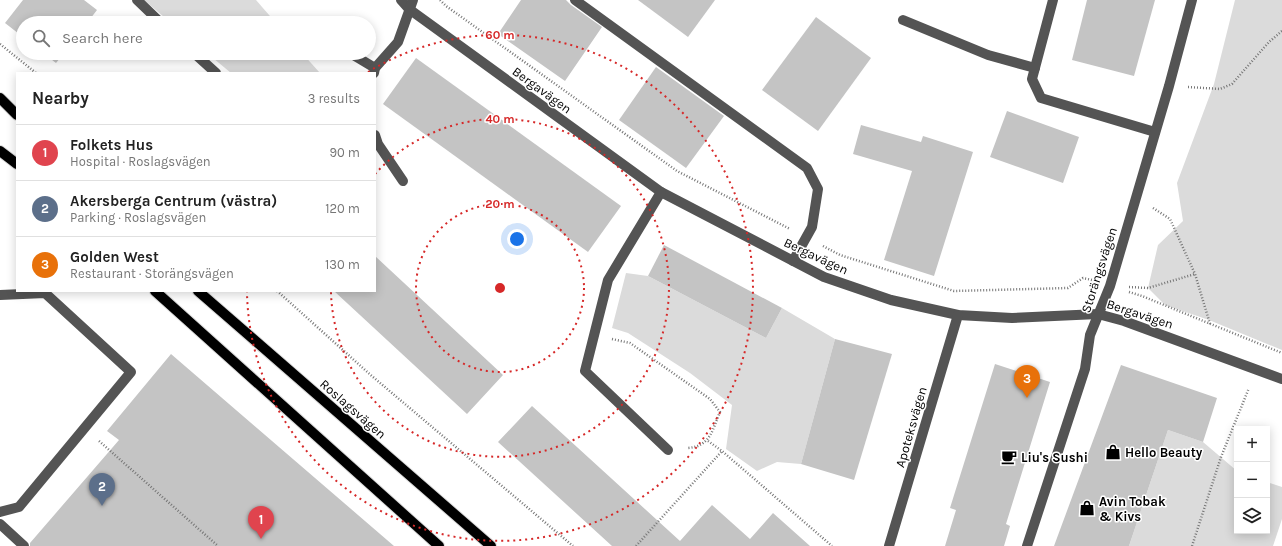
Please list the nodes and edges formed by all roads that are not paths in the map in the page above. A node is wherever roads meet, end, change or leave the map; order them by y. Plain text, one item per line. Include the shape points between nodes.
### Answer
1 (137, 0) edge
2 (401, 0) edge
3 (575, 0) edge
4 (1053, 0) edge
5 (1192, 0) edge
6 (411, 4) edge
7 (154, 16) edge
8 (903, 20) dead end
9 (202, 60) edge
10 (360, 60) edge
11 (1035, 68) junction
12 (375, 71) edge
13 (215, 72) edge
14 (0, 98) edge
15 (16, 114) edge
16 (1155, 132) junction
17 (376, 138) edge
18 (0, 151) edge
19 (16, 163) edge
20 (403, 181) dead end
21 (661, 192) junction
22 (793, 261) junction
23 (156, 292) edge
24 (199, 292) edge
25 (0, 295) edge
26 (1098, 314) junction
27 (958, 315) junction
28 (1282, 379) edge
29 (668, 450) road end
30 (0, 512) edge
31 (0, 524) edge
32 (24, 546) edge
33 (439, 546) edge
34 (491, 546) edge
35 (889, 546) edge
36 (1027, 546) edge

1 - 7 street
2 - 6 street, Bergavägen
3 - 22 street via 807,168 818,189 812,227
4 - 11 street
5 - 16 street, Storängsvägen
6 - 12 street via 398,42
6 - 21 street, Bergavägen
8 - 11 street via 988,55
9 - 13 street
10 - 12 street
11 - 16 street via 1032,79 1040,98
14 - 15 main road
16 - 26 street, Storängsvägen via 1110,286
17 - 20 street
18 - 19 main road
21 - 22 street, Bergavägen
21 - 29 street via 608,280 585,371
22 - 27 street, Bergavägen via 824,277 891,300
23 - 33 main road
24 - 34 main road, Roslagsvägen
25 - 30 street via 45,293 131,372 19,507
26 - 27 street, Bergavägen via 1012,318
26 - 28 street, Bergavägen via 1124,320
26 - 36 street, Storängsvägen via 1090,335 1085,369
27 - 35 street, Apoteksvägen
31 - 32 street

